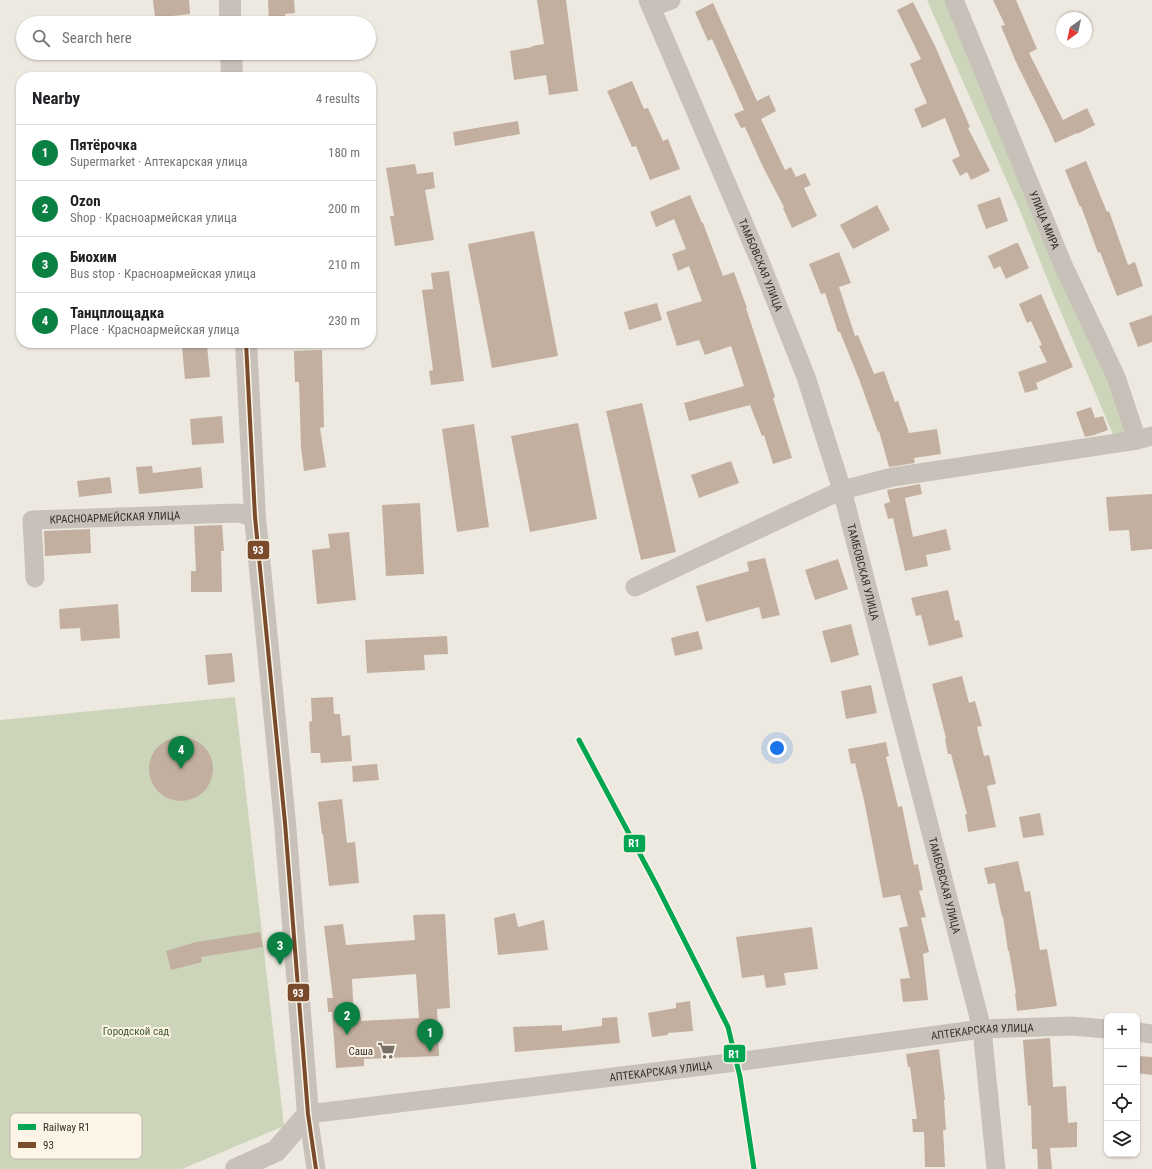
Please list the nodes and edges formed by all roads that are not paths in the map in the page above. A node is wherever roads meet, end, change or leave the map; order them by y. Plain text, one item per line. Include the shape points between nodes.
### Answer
1 (230, 0) edge
2 (671, 0) edge
3 (954, 0) edge
4 (650, 3) edge
5 (230, 16) edge
6 (231, 60) edge
7 (232, 72) edge
8 (246, 348) edge
9 (1145, 438) edge
10 (842, 490) junction
11 (255, 517) junction
12 (35, 578) dead end
13 (635, 587) dead end
14 (982, 1029) junction
15 (1104, 1029) edge
16 (1140, 1032) edge
17 (1152, 1034) edge
18 (308, 1114) junction
19 (236, 1169) edge
20 (316, 1169) edge
21 (996, 1169) edge

1 - 5 street
2 - 4 street
3 - 9 street, УЛИЦА МИРА via 1063,265
4 - 10 street, ТАМБОВСКАЯ УЛИЦА via 759,259 806,377
6 - 7 street
8 - 11 street
9 - 10 street via 893,477
10 - 13 street
10 - 14 street, ТАМБОВСКАЯ УЛИЦА
11 - 12 street, КРАСНОАРМЕЙСКАЯ УЛИЦА via 238,513 32,520
11 - 18 street via 285,823
14 - 15 street, АПТЕКАРСКАЯ УЛИЦА via 1072,1026
14 - 18 street, АПТЕКАРСКАЯ УЛИЦА via 729,1063
14 - 21 street, ТАМБОВСКАЯ УЛИЦА
16 - 17 street
18 - 19 street via 276,1151
18 - 20 street

